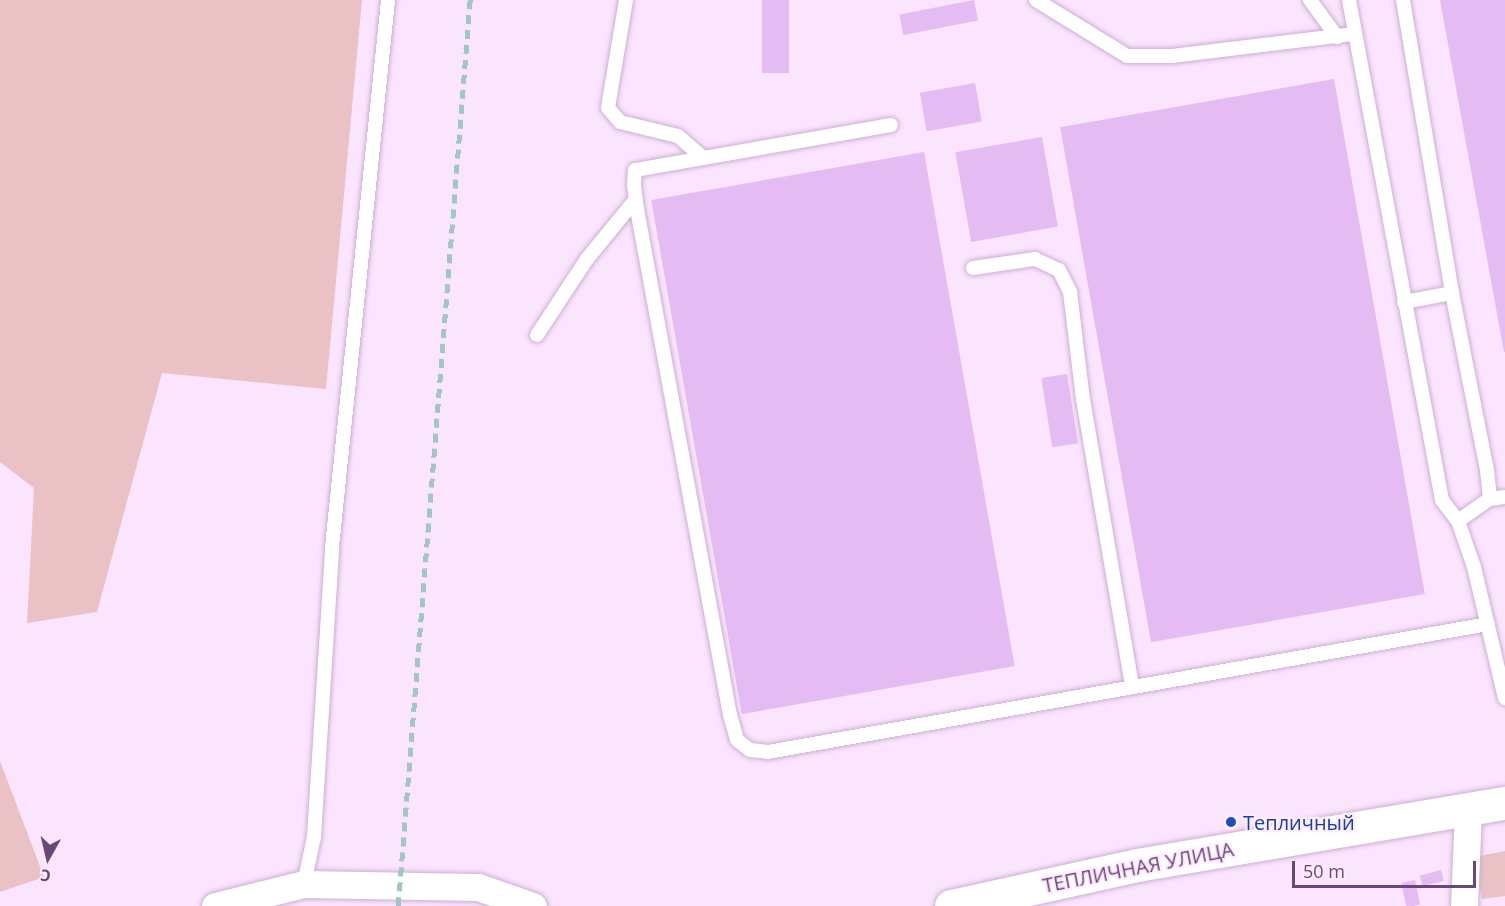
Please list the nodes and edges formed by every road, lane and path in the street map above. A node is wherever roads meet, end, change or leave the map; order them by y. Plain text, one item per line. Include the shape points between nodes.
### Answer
1 (388, 0) edge
2 (626, 0) edge
3 (1036, 0) edge
4 (1310, 0) edge
5 (1349, 0) edge
6 (1403, 0) edge
7 (1355, 34) junction
8 (1337, 37) junction
9 (891, 125) dead end
10 (703, 158) junction
11 (636, 200) junction
12 (973, 267) dead end
13 (1452, 293) junction
14 (1404, 302) junction
15 (537, 335) dead end
16 (1505, 497) edge
17 (1490, 499) junction
18 (1458, 521) junction
19 (1488, 624) junction
20 (1132, 687) junction
21 (1505, 698) edge
22 (1505, 803) edge
23 (1468, 810) junction
24 (304, 884) junction
25 (216, 906) edge
26 (533, 906) edge
27 (951, 906) edge
28 (1464, 906) edge

1 - 24 lane via 332,547 314,837
2 - 10 lane via 608,108 620,122 678,136
3 - 8 lane via 1127,56 1172,56
4 - 8 lane
5 - 7 lane
6 - 13 lane
7 - 8 lane
7 - 14 lane
9 - 10 lane
10 - 11 lane via 635,170
11 - 15 lane via 587,259
11 - 20 lane via 737,740 750,750 768,752
12 - 20 lane via 1035,258 1059,270 1070,292 1083,399
13 - 14 lane
13 - 17 lane
14 - 18 lane via 1442,500
16 - 17 lane
17 - 18 lane
18 - 19 lane
19 - 20 lane
19 - 21 lane
22 - 23 street, ТЕПЛИЧНАЯ УЛИЦА
23 - 27 street, ТЕПЛИЧНАЯ УЛИЦА via 1137,866
23 - 28 street
24 - 25 street
24 - 26 street via 478,886

